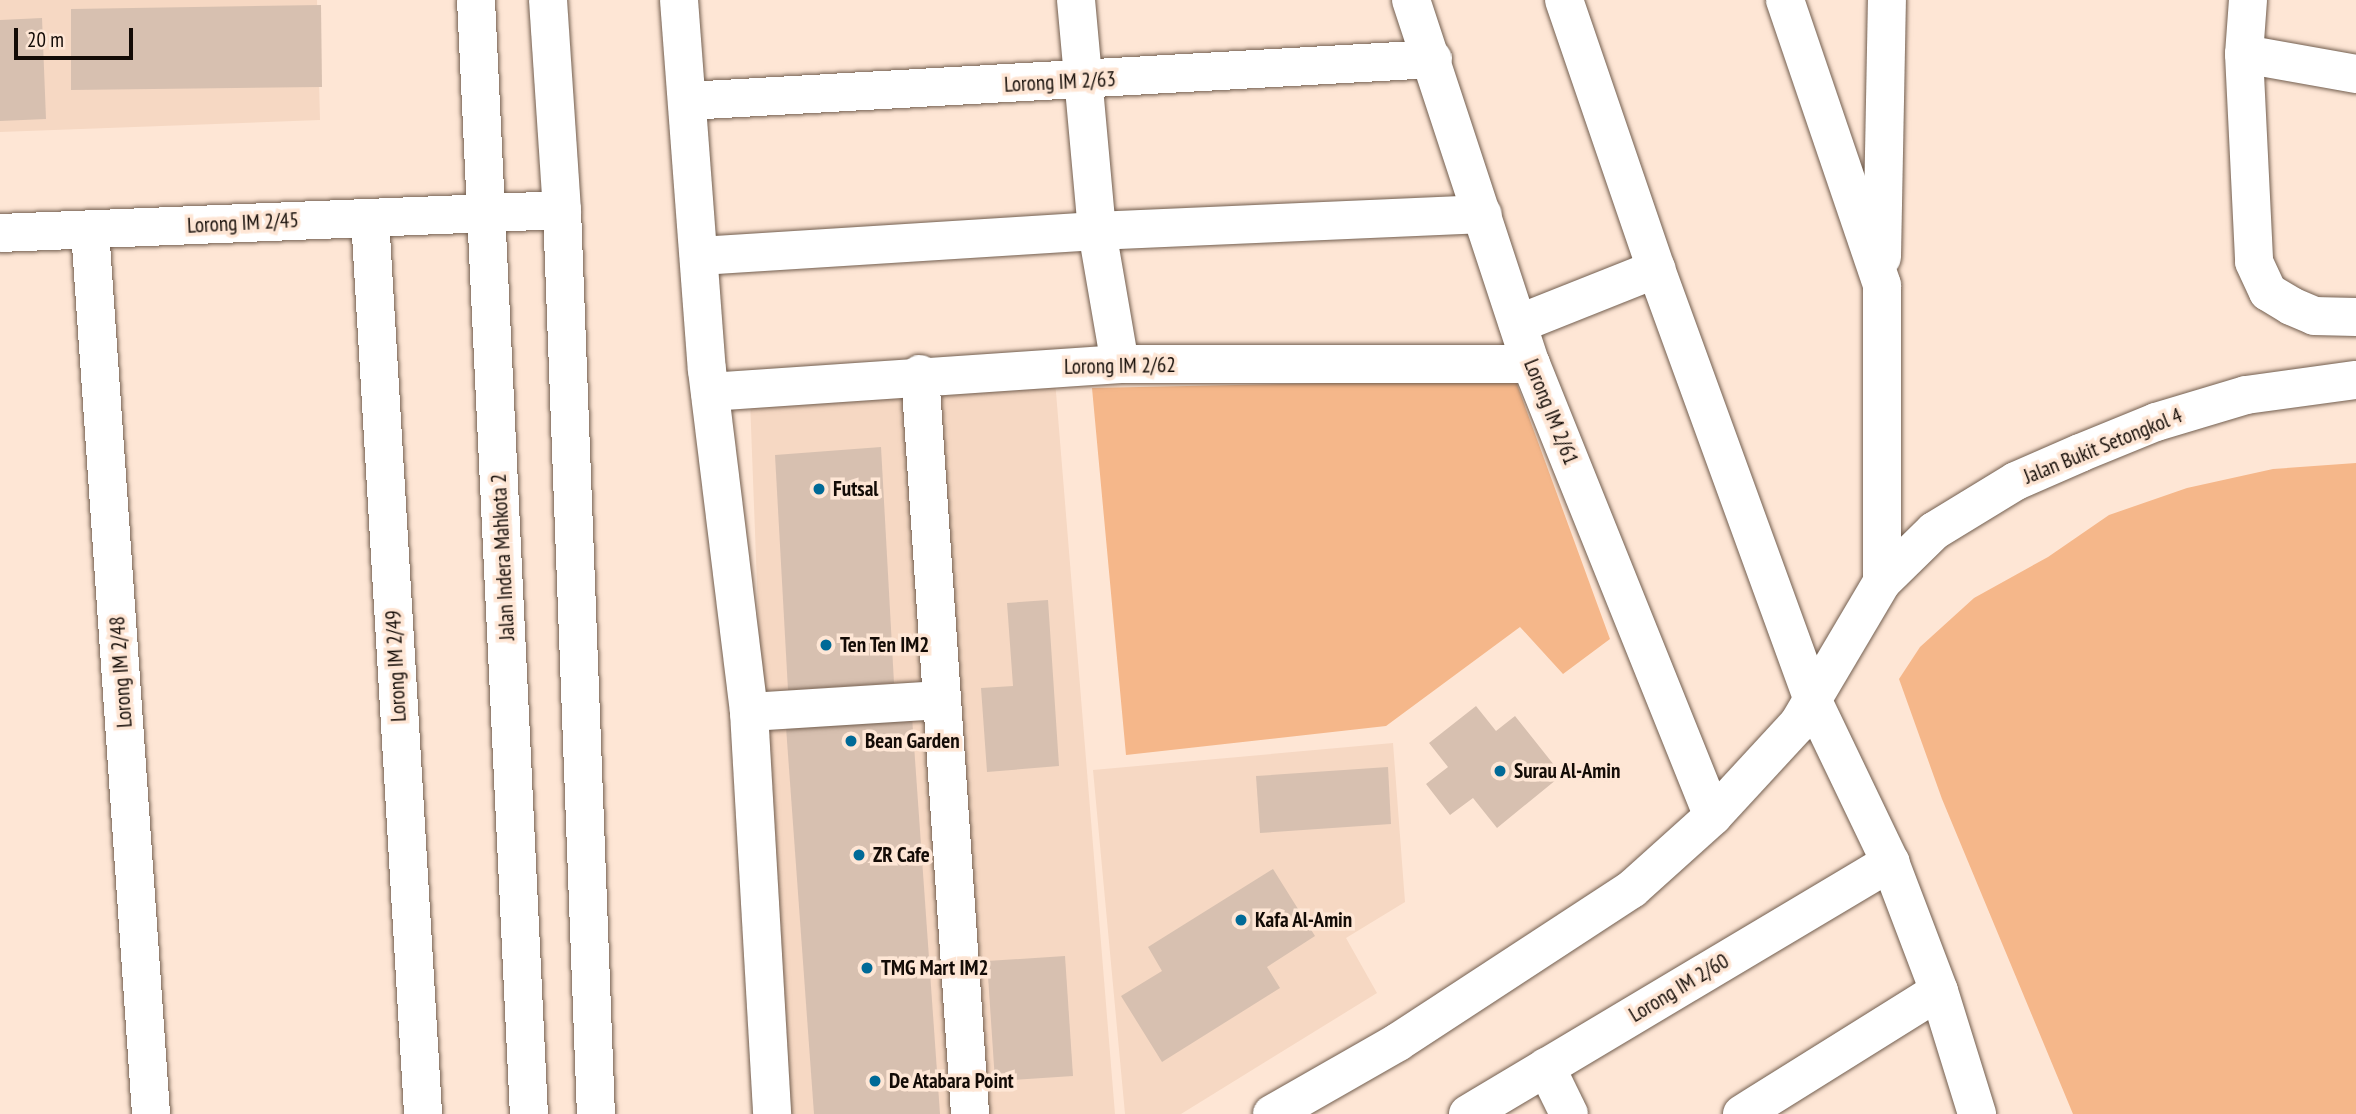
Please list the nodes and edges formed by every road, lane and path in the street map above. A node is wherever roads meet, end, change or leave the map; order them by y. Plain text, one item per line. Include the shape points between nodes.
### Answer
1 (476, 0) edge
2 (548, 0) edge
3 (679, 0) edge
4 (1076, 0) edge
5 (1411, 0) edge
6 (1565, 0) edge
7 (1785, 0) edge
8 (1887, 0) edge
9 (2248, 0) edge
10 (2244, 54) junction
11 (1433, 59) junction
12 (2356, 74) edge
13 (1082, 81) junction
14 (687, 101) junction
15 (562, 210) junction
16 (1483, 214) junction
17 (487, 217) junction
18 (370, 218) junction
19 (90, 230) junction
20 (1097, 231) junction
21 (0, 233) edge
22 (699, 256) junction
23 (1656, 270) junction
24 (1882, 285) junction
25 (2356, 317) edge
26 (1518, 324) junction
27 (1119, 364) junction
28 (1531, 364) junction
29 (920, 374) junction
30 (2356, 380) edge
31 (710, 392) junction
32 (1882, 582) junction
33 (942, 700) junction
34 (1813, 701) junction
35 (749, 712) junction
36 (1713, 816) junction
37 (1890, 862) junction
38 (1939, 991) junction
39 (1546, 1067) junction
40 (151, 1114) edge
41 (423, 1114) edge
42 (529, 1114) edge
43 (596, 1114) edge
44 (772, 1114) edge
45 (970, 1114) edge
46 (1272, 1114) edge
47 (1468, 1114) edge
48 (1569, 1114) edge
49 (1742, 1114) edge
50 (1977, 1114) edge

1 - 17 street, Jalan Indera Mahkota 2
2 - 15 street
3 - 14 street
4 - 13 street
5 - 11 street, Lorong IM 2/61
6 - 23 street
7 - 24 street
8 - 24 street
9 - 10 street
10 - 12 street
10 - 25 street via 2254,262 2268,292 2291,306 2314,316
11 - 13 street, Lorong IM 2/63
11 - 16 street, Lorong IM 2/61
13 - 14 street, Lorong IM 2/63
13 - 20 street
14 - 22 street
15 - 17 street, Lorong IM 2/45
15 - 43 street
16 - 20 street
16 - 26 street, Lorong IM 2/61
17 - 18 street, Lorong IM 2/45
17 - 42 street, Jalan Indera Mahkota 2
18 - 19 street, Lorong IM 2/45
18 - 41 street, Lorong IM 2/49
19 - 21 street, Lorong IM 2/45
19 - 40 street, Lorong IM 2/48
20 - 22 street
20 - 27 street
22 - 31 street
23 - 26 street
23 - 34 street
24 - 32 street
26 - 28 street, Lorong IM 2/61
27 - 28 street, Lorong IM 2/62
27 - 29 street, Lorong IM 2/62
28 - 36 street, Lorong IM 2/61
29 - 31 street, Lorong IM 2/62
29 - 33 street
30 - 32 street, Jalan Bukit Setongkol 4 via 2246,395 2155,422 2016,481 1934,531
31 - 35 street
32 - 34 street
33 - 35 street
33 - 45 street
34 - 36 street via 1798,724
34 - 37 street
35 - 44 street
36 - 46 street via 1632,889 1398,1042
37 - 38 street
37 - 39 street, Lorong IM 2/60
38 - 49 street
38 - 50 street
39 - 47 street, Lorong IM 2/60
39 - 48 street

